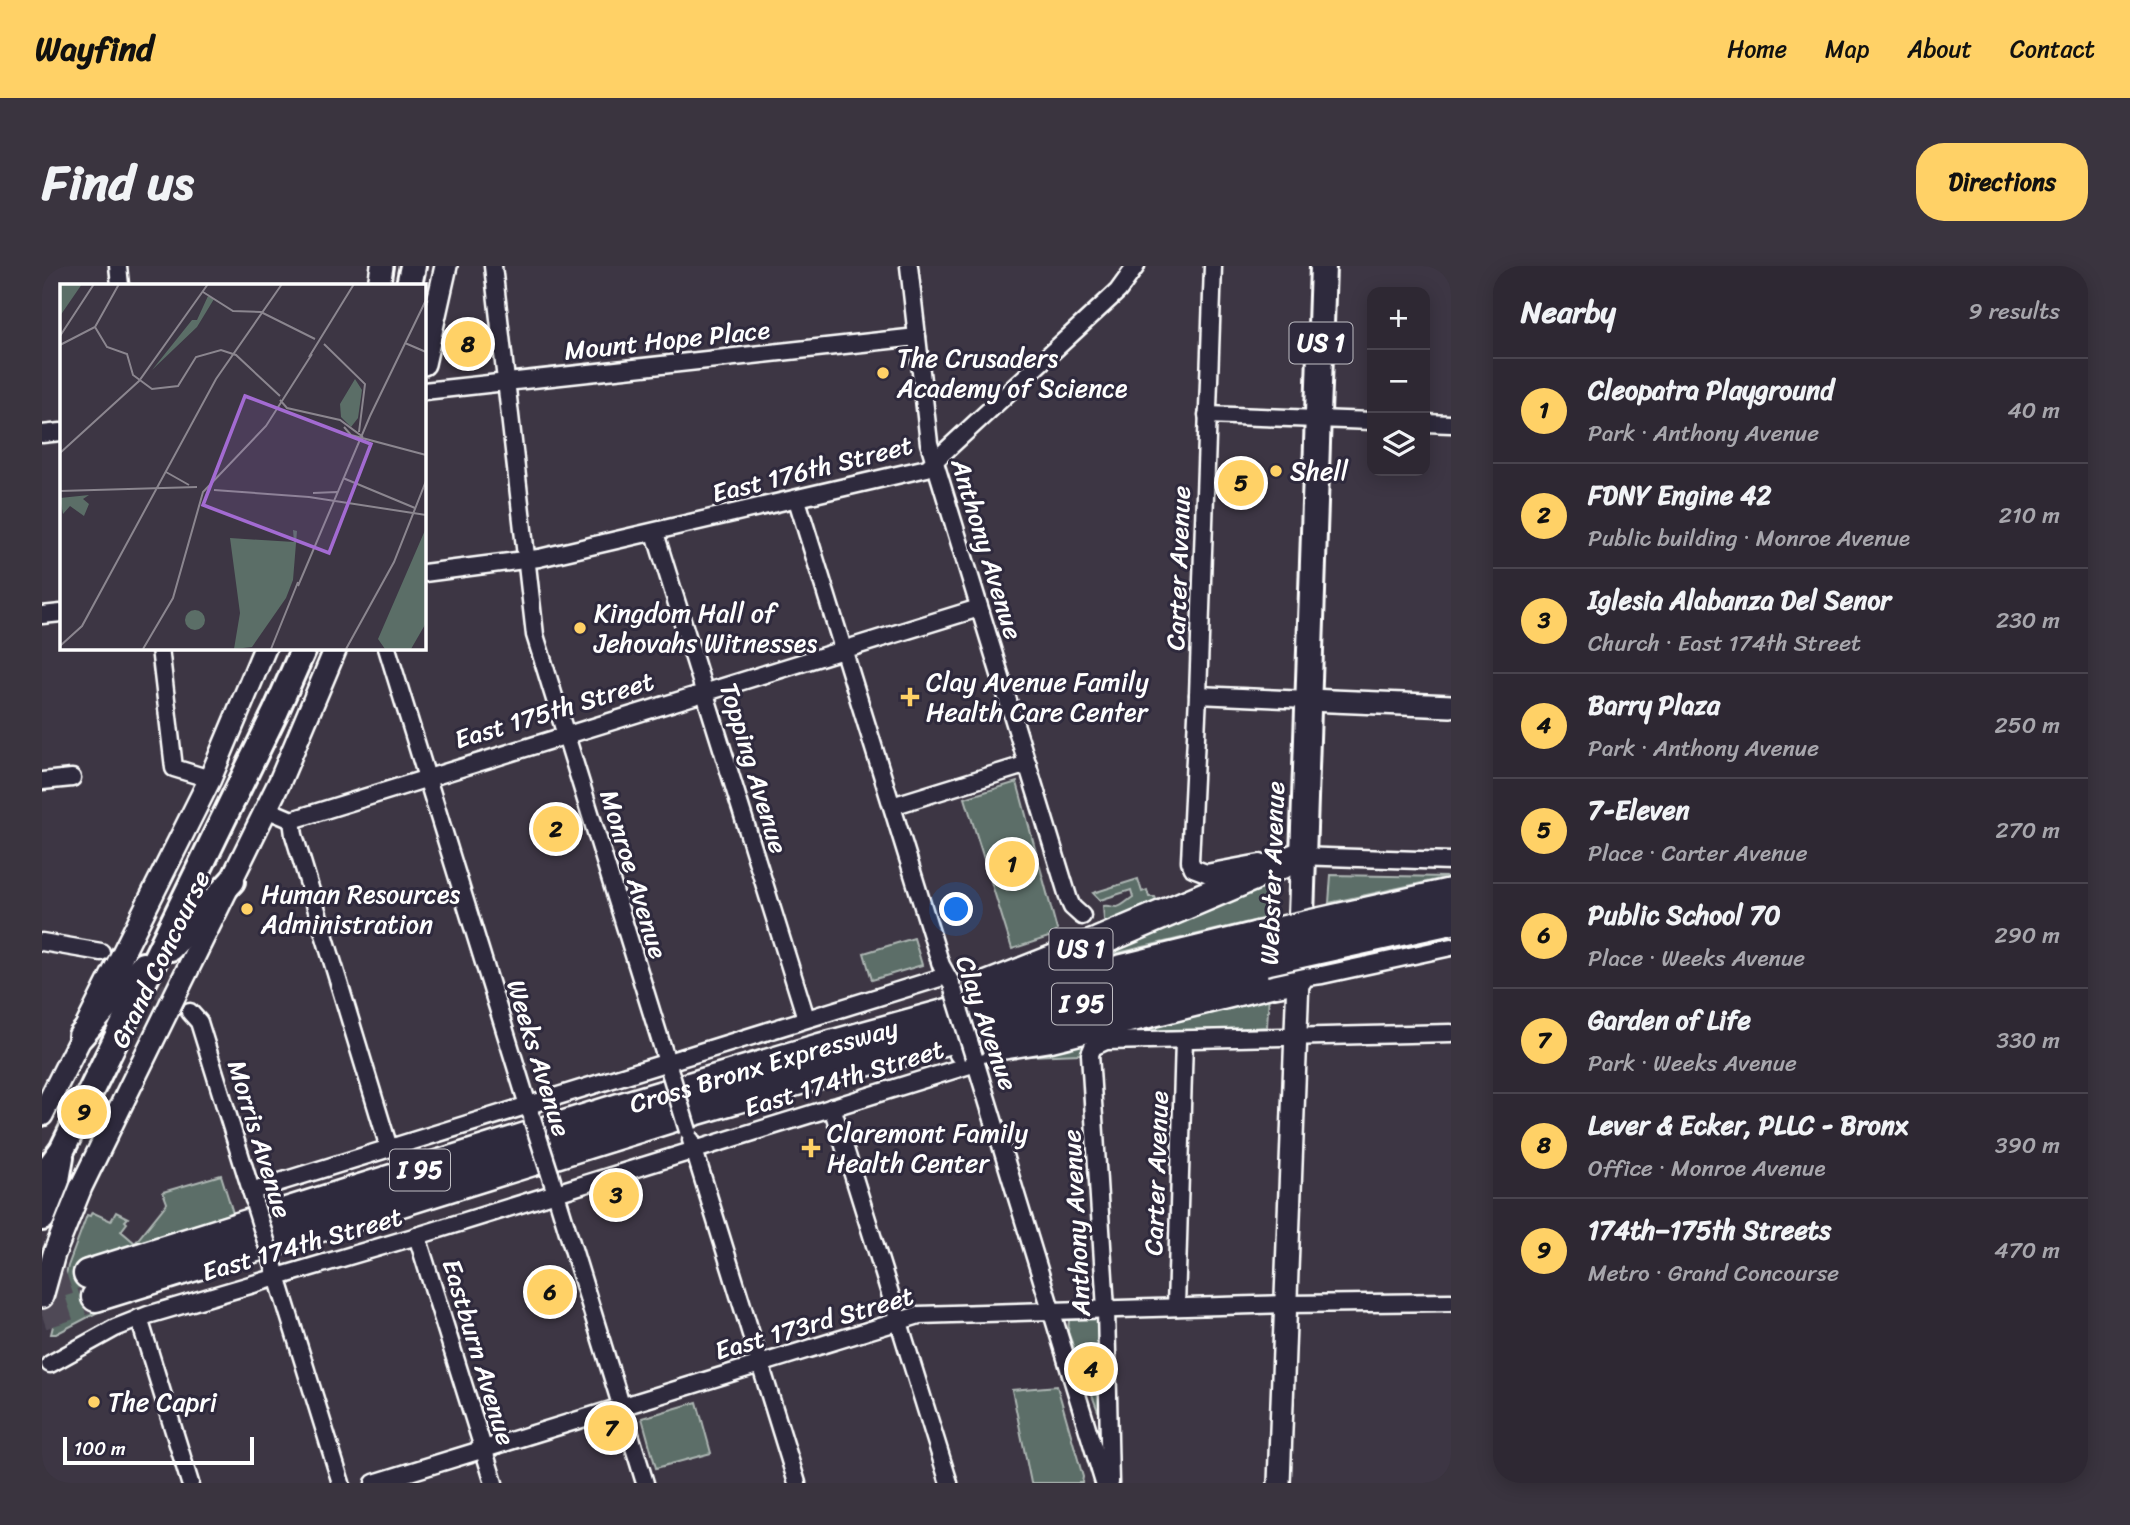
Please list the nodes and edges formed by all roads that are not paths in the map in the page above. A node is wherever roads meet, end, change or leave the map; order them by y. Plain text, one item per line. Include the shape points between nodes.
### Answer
1 (118, 266) edge
2 (382, 266) edge
3 (413, 266) edge
4 (446, 266) edge
5 (493, 266) edge
6 (909, 266) edge
7 (1136, 266) edge
8 (1213, 266) edge
9 (1323, 266) edge
10 (120, 284) edge
11 (379, 284) edge
12 (409, 284) edge
13 (917, 337) junction
14 (425, 360) edge
15 (506, 382) junction
16 (425, 391) edge
17 (1207, 415) junction
18 (1318, 419) junction
19 (1367, 421) edge
20 (1430, 423) edge
21 (1451, 424) edge
22 (60, 432) edge
23 (42, 434) edge
24 (934, 462) junction
25 (797, 500) junction
26 (655, 533) junction
27 (525, 561) junction
28 (425, 573) edge
29 (979, 608) junction
30 (60, 613) edge
31 (42, 615) edge
32 (160, 649) edge
33 (265, 649) edge
34 (303, 649) edge
35 (335, 649) edge
36 (387, 649) edge
37 (844, 649) junction
38 (705, 692) junction
39 (1198, 695) junction
40 (1308, 700) junction
41 (1451, 706) edge
42 (566, 736) junction
43 (1028, 764) junction
44 (72, 778) dead end
45 (427, 778) junction
46 (210, 779) junction
47 (42, 781) edge
48 (892, 806) junction
49 (266, 809) junction
50 (292, 820) junction
51 (1303, 855) junction
52 (1451, 861) edge
53 (232, 881) junction
54 (1451, 893) edge
55 (1082, 916) dead end
56 (1451, 920) edge
57 (167, 938) junction
58 (42, 942) edge
59 (1451, 947) edge
60 (1261, 948) junction
61 (102, 952) dead end
62 (151, 970) junction
63 (1298, 978) junction
64 (950, 983) junction
65 (190, 1012) tunnel mouth
66 (806, 1018) junction
67 (1451, 1033) edge
68 (81, 1036) junction
69 (1296, 1036) junction
70 (857, 1038) junction
71 (1185, 1040) junction
72 (901, 1051) junction
73 (975, 1060) junction
74 (668, 1068) junction
75 (832, 1107) junction
76 (530, 1111) junction
77 (42, 1115) edge
78 (389, 1148) junction
79 (62, 1150) junction
80 (694, 1150) junction
81 (42, 1177) edge
82 (555, 1193) junction
83 (253, 1198) junction
84 (42, 1218) edge
85 (417, 1236) junction
86 (277, 1277) junction
87 (42, 1297) edge
88 (1451, 1302) edge
89 (1287, 1304) junction
90 (1176, 1307) junction
91 (1106, 1309) junction
92 (1053, 1310) junction
93 (139, 1318) junction
94 (898, 1320) junction
95 (760, 1363) junction
96 (50, 1364) dead end
97 (621, 1407) junction
98 (483, 1449) junction
99 (190, 1483) edge
100 (341, 1483) edge
101 (374, 1483) edge
102 (494, 1483) edge
103 (645, 1483) edge
104 (797, 1483) edge
105 (949, 1483) edge
106 (1104, 1483) edge
107 (1110, 1483) edge
108 (1279, 1483) edge

1 - 10 street
2 - 11 street
3 - 12 main road
4 - 14 street
5 - 15 street, Monroe Avenue
6 - 13 street, Anthony Avenue
7 - 24 street, East 176th Street via 1118,291
8 - 17 street, Carter Avenue
9 - 18 main road, Webster Avenue / US 1
13 - 15 street, Mount Hope Place
13 - 24 street, Anthony Avenue
15 - 16 street, Mount Hope Place
15 - 27 street, Monroe Avenue
17 - 18 street
17 - 39 street, Carter Avenue
18 - 19 street
18 - 40 main road, Webster Avenue / US 1
20 - 21 street
22 - 23 street
24 - 25 street, East 176th Street via 927,468
24 - 29 street, Anthony Avenue
25 - 26 street, East 176th Street
25 - 37 street, Clay Avenue
26 - 27 street, East 176th Street
26 - 38 street, Topping Avenue
27 - 28 street, East 176th Street
27 - 42 street, Monroe Avenue via 535,635
29 - 37 street, East 175th Street
29 - 43 street, Anthony Avenue
30 - 31 street
32 - 46 street via 174,768
33 - 46 street, Grand Concourse
34 - 57 main road, Grand Concourse
35 - 49 street, Grand Concourse
36 - 45 street, Weeks Avenue
37 - 38 street, East 175th Street
37 - 48 street, Clay Avenue
38 - 42 street, East 175th Street
38 - 66 street, Topping Avenue
39 - 40 street
39 - 51 street, Carter Avenue via 1191,865 1206,873
40 - 41 street
40 - 51 main road, Webster Avenue / US 1
42 - 45 street, East 175th Street
42 - 74 street, Monroe Avenue
43 - 48 street
43 - 55 street, Anthony Avenue via 1069,900
44 - 47 street
45 - 50 street, East 175th Street
45 - 76 street, Weeks Avenue
46 - 68 street, Grand Concourse
48 - 64 street, Clay Avenue
49 - 50 street
49 - 53 street, Grand Concourse
50 - 78 street
51 - 52 street
51 - 63 main road, Webster Avenue / US 1
51 - 70 highway, US 1
53 - 62 main road
53 - 87 street, Grand Concourse via 81,1187
54 - 60 highway, Cross Bronx Expressway / I 95, bridge
56 - 60 highway, Cross Bronx Expressway / I 95, bridge
57 - 62 main road, Grand Concourse
57 - 68 main road
58 - 61 street
59 - 63 street
60 - 70 highway, Cross Bronx Expressway / I 95 via 1043,988
60 - 72 highway, Cross Bronx Expressway / I 95 via 1088,1003
62 - 79 main road, Grand Concourse
63 - 69 street, Webster Avenue
63 - 72 highway via 1027,1042 944,1054
64 - 66 street
64 - 73 street, Clay Avenue, bridge
65 - 83 street, Morris Avenue via 200,1026
66 - 74 street
67 - 69 street
68 - 77 street, Grand Concourse
69 - 71 street
69 - 89 street, Webster Avenue
70 - 72 highway, Cross Bronx Expressway / I 95 via 652,1098 92,1286
71 - 90 street, Carter Avenue
71 - 91 street, Anthony Avenue via 1106,1041 1095,1045 1090,1054
73 - 75 street, East 174th Street
73 - 92 street, Clay Avenue
74 - 76 street
74 - 80 street, Monroe Avenue, bridge
75 - 80 street, East 174th Street
75 - 94 street
76 - 78 street
76 - 82 street, Weeks Avenue, bridge
78 - 83 street
79 - 81 main road, Grand Concourse
79 - 84 main road, Grand Concourse via 57,1180
80 - 82 street, East 174th Street
80 - 95 street, Monroe Avenue
82 - 85 street, East 174th Street
82 - 97 street, Weeks Avenue
83 - 86 street, Morris Avenue, bridge
85 - 86 street, East 174th Street
85 - 98 street, Eastburn Avenue
86 - 93 street, East 174th Street
86 - 100 street, Morris Avenue
88 - 89 street, East 173rd Street
89 - 90 street, East 173rd Street
89 - 108 street, Webster Avenue
90 - 91 street, East 173rd Street
91 - 92 street, East 173rd Street
91 - 107 street, Anthony Avenue
92 - 94 street, East 173rd Street via 929,1314
92 - 106 street, Clay Avenue
93 - 96 street, East 174th Street
93 - 99 street
94 - 95 street, East 173rd Street
94 - 105 street
95 - 97 street, East 173rd Street
95 - 104 street, Monroe Avenue
97 - 98 street, East 173rd Street
97 - 103 street, Weeks Avenue
98 - 101 street, East 173rd Street
98 - 102 street, Eastburn Avenue

